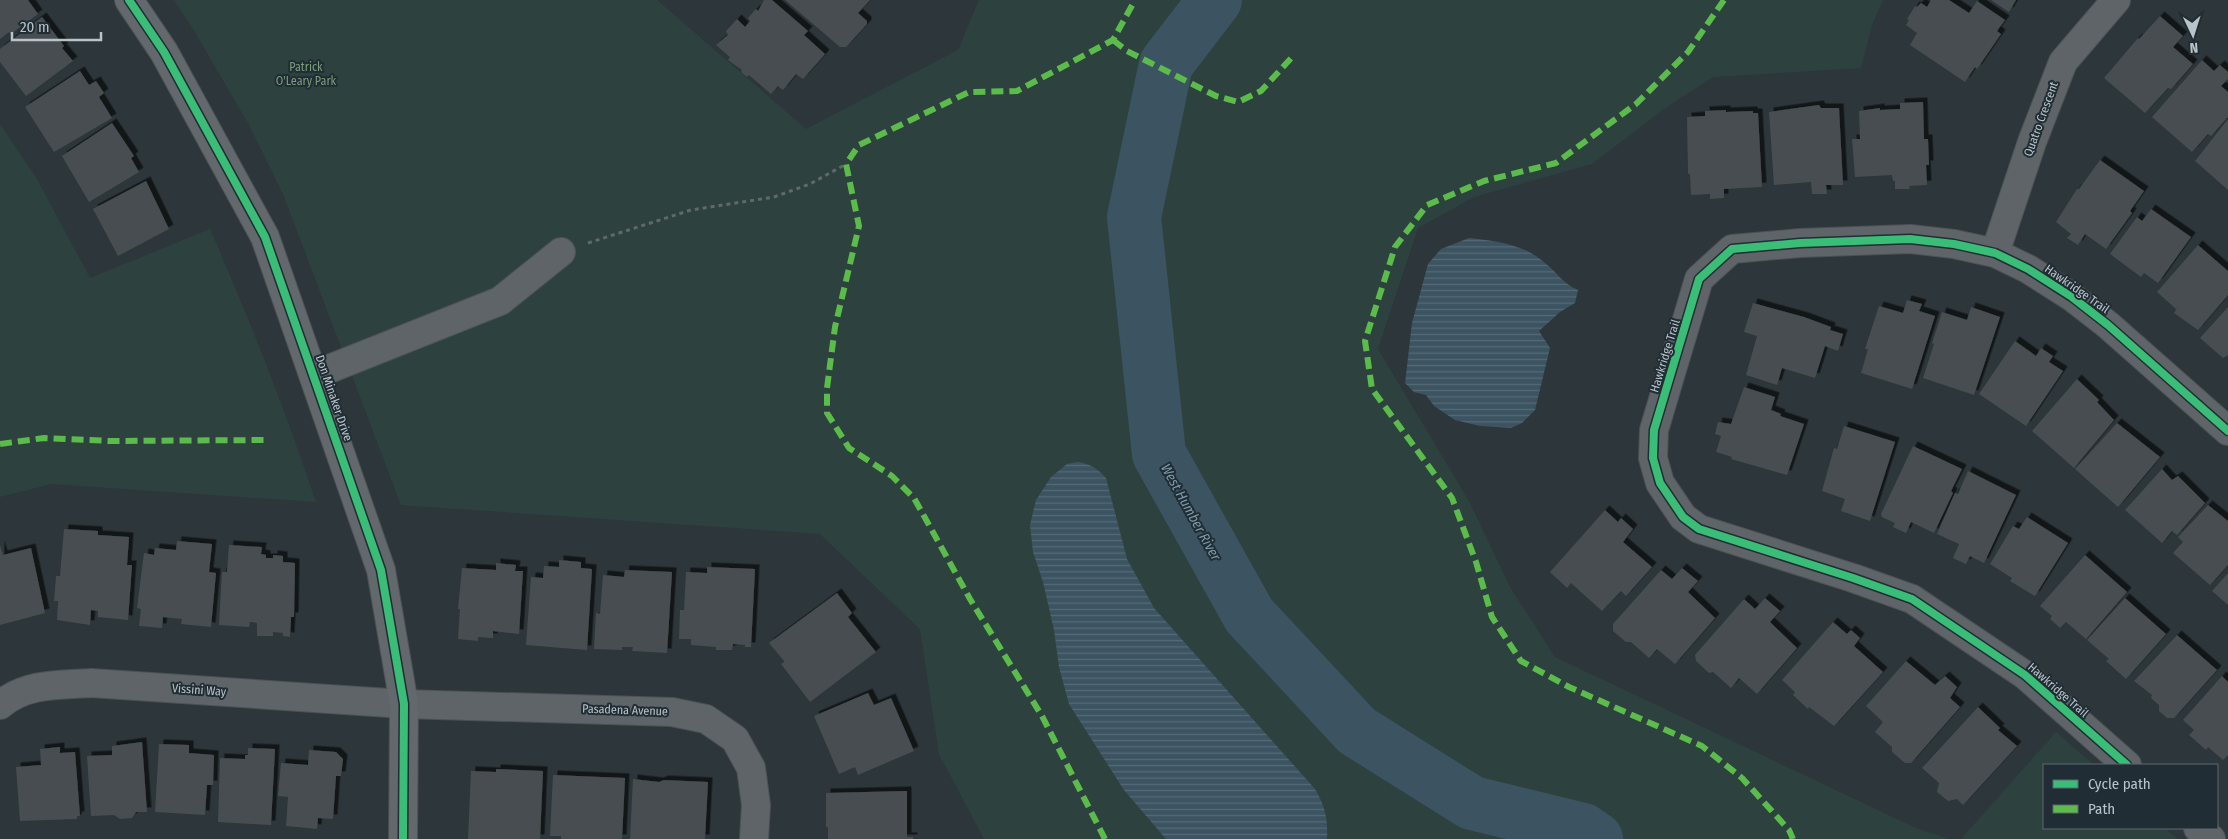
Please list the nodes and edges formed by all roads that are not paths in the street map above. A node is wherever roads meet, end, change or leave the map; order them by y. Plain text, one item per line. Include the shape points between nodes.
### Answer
1 (129, 0) edge
2 (2116, 0) edge
3 (561, 252) road end
4 (1995, 253) junction
5 (314, 375) junction
6 (2228, 431) edge
7 (404, 704) junction
8 (0, 705) edge
9 (2126, 764) edge
10 (2199, 829) edge
11 (403, 839) edge
12 (754, 839) edge
13 (2211, 839) edge

1 - 5 street, Don Minaker Drive via 164,52 265,236
2 - 4 street, Quatro Crescent via 2063,62
3 - 5 street via 500,301
4 - 6 street, Hawkridge Trail via 2072,296
4 - 9 street, Hawkridge Trail via 1954,244 1910,240 1732,249 1699,280 1654,430 1653,458 1660,484 1672,504 1699,529 1912,599 2025,676
5 - 7 street, Don Minaker Drive via 381,570
7 - 8 street, Vissini Way via 91,683 39,686 11,696
7 - 11 street, Don Minaker Drive
7 - 12 street, Pasadena Avenue via 672,712 706,719 735,739 751,768 756,805
10 - 13 street

